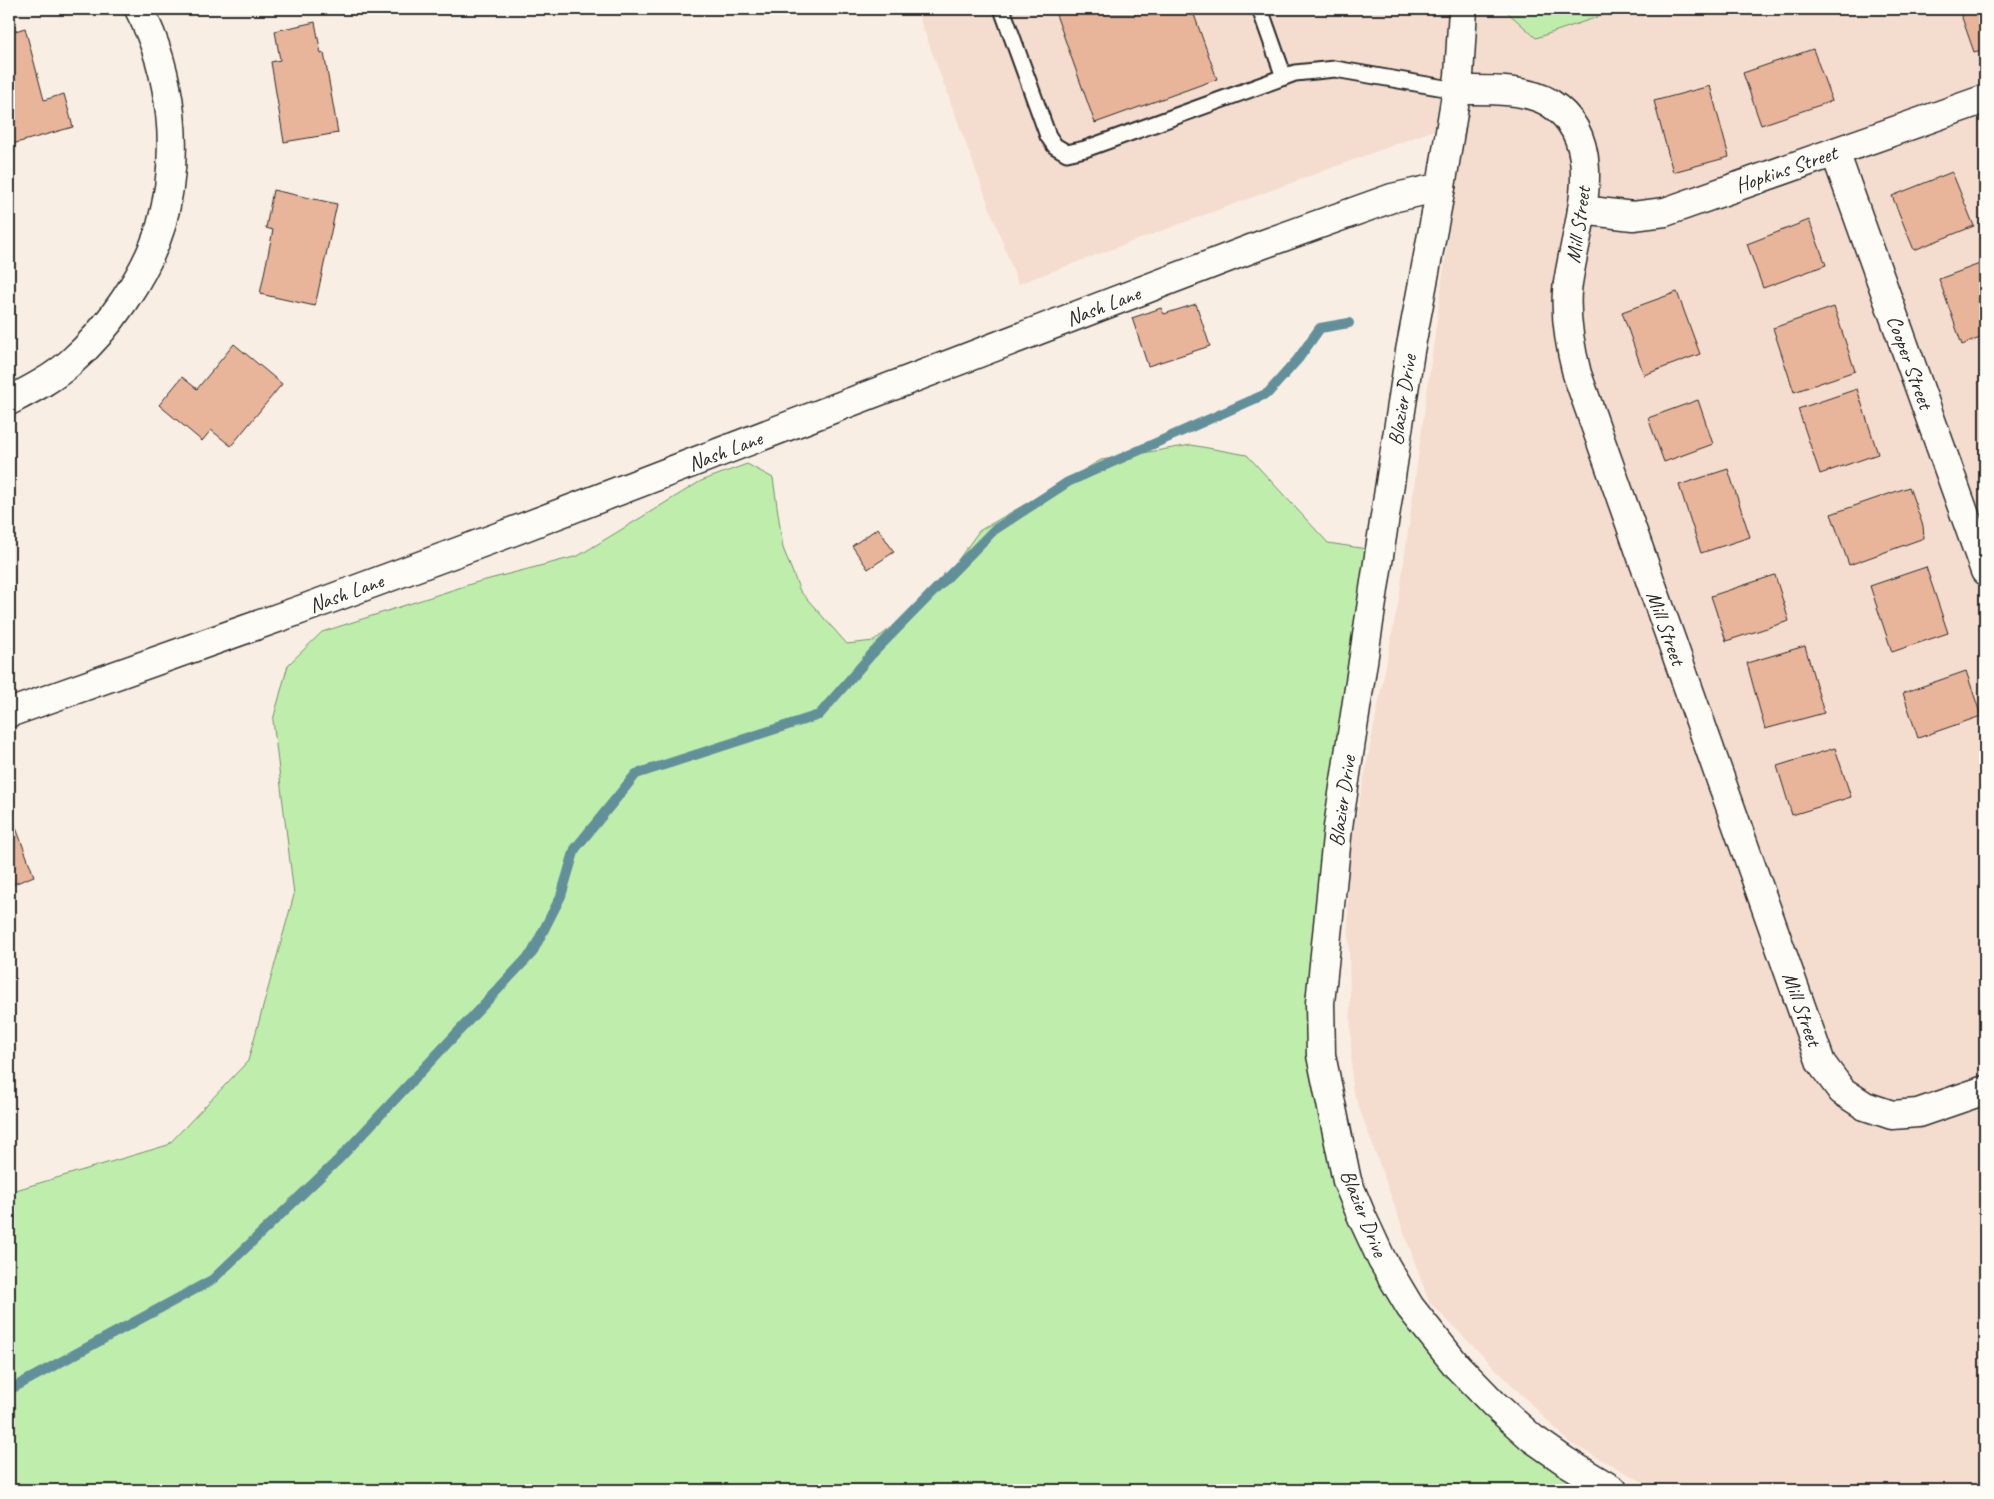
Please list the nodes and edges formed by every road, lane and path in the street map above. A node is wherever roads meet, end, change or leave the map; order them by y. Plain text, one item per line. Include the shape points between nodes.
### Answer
1 (139, 9) edge
2 (1002, 9) edge
3 (1260, 9) edge
4 (1463, 9) edge
5 (1284, 78) junction
6 (1456, 90) junction
7 (1985, 99) edge
8 (1835, 152) junction
9 (1441, 187) junction
10 (1582, 210) junction
11 (9, 401) edge
12 (1985, 571) edge
13 (9, 713) edge
14 (1985, 1090) edge
15 (1613, 1490) edge

1 - 11 street via 156,48 168,94 170,173 160,227 139,276 93,340 50,378
2 - 5 lane via 1048,136 1055,146 1068,153
3 - 5 lane
4 - 6 street, Blazier Drive
5 - 6 lane via 1295,73 1335,69
6 - 9 street, Blazier Drive
6 - 10 street, Mill Street via 1516,91 1549,102 1573,124 1585,159
7 - 8 street, Hopkins Street
8 - 10 street, Hopkins Street via 1665,212 1633,216
8 - 12 street, Cooper Street
9 - 13 street, Nash Lane via 1392,198 1261,245 496,537
9 - 15 street, Blazier Drive via 1410,351 1338,827 1320,1003 1320,1055 1347,1181 1382,1260 1410,1307 1457,1366 1494,1404 1532,1438
10 - 14 street, Mill Street via 1568,291 1567,319 1577,374 1821,1062 1842,1091 1865,1106 1892,1115 1918,1113

